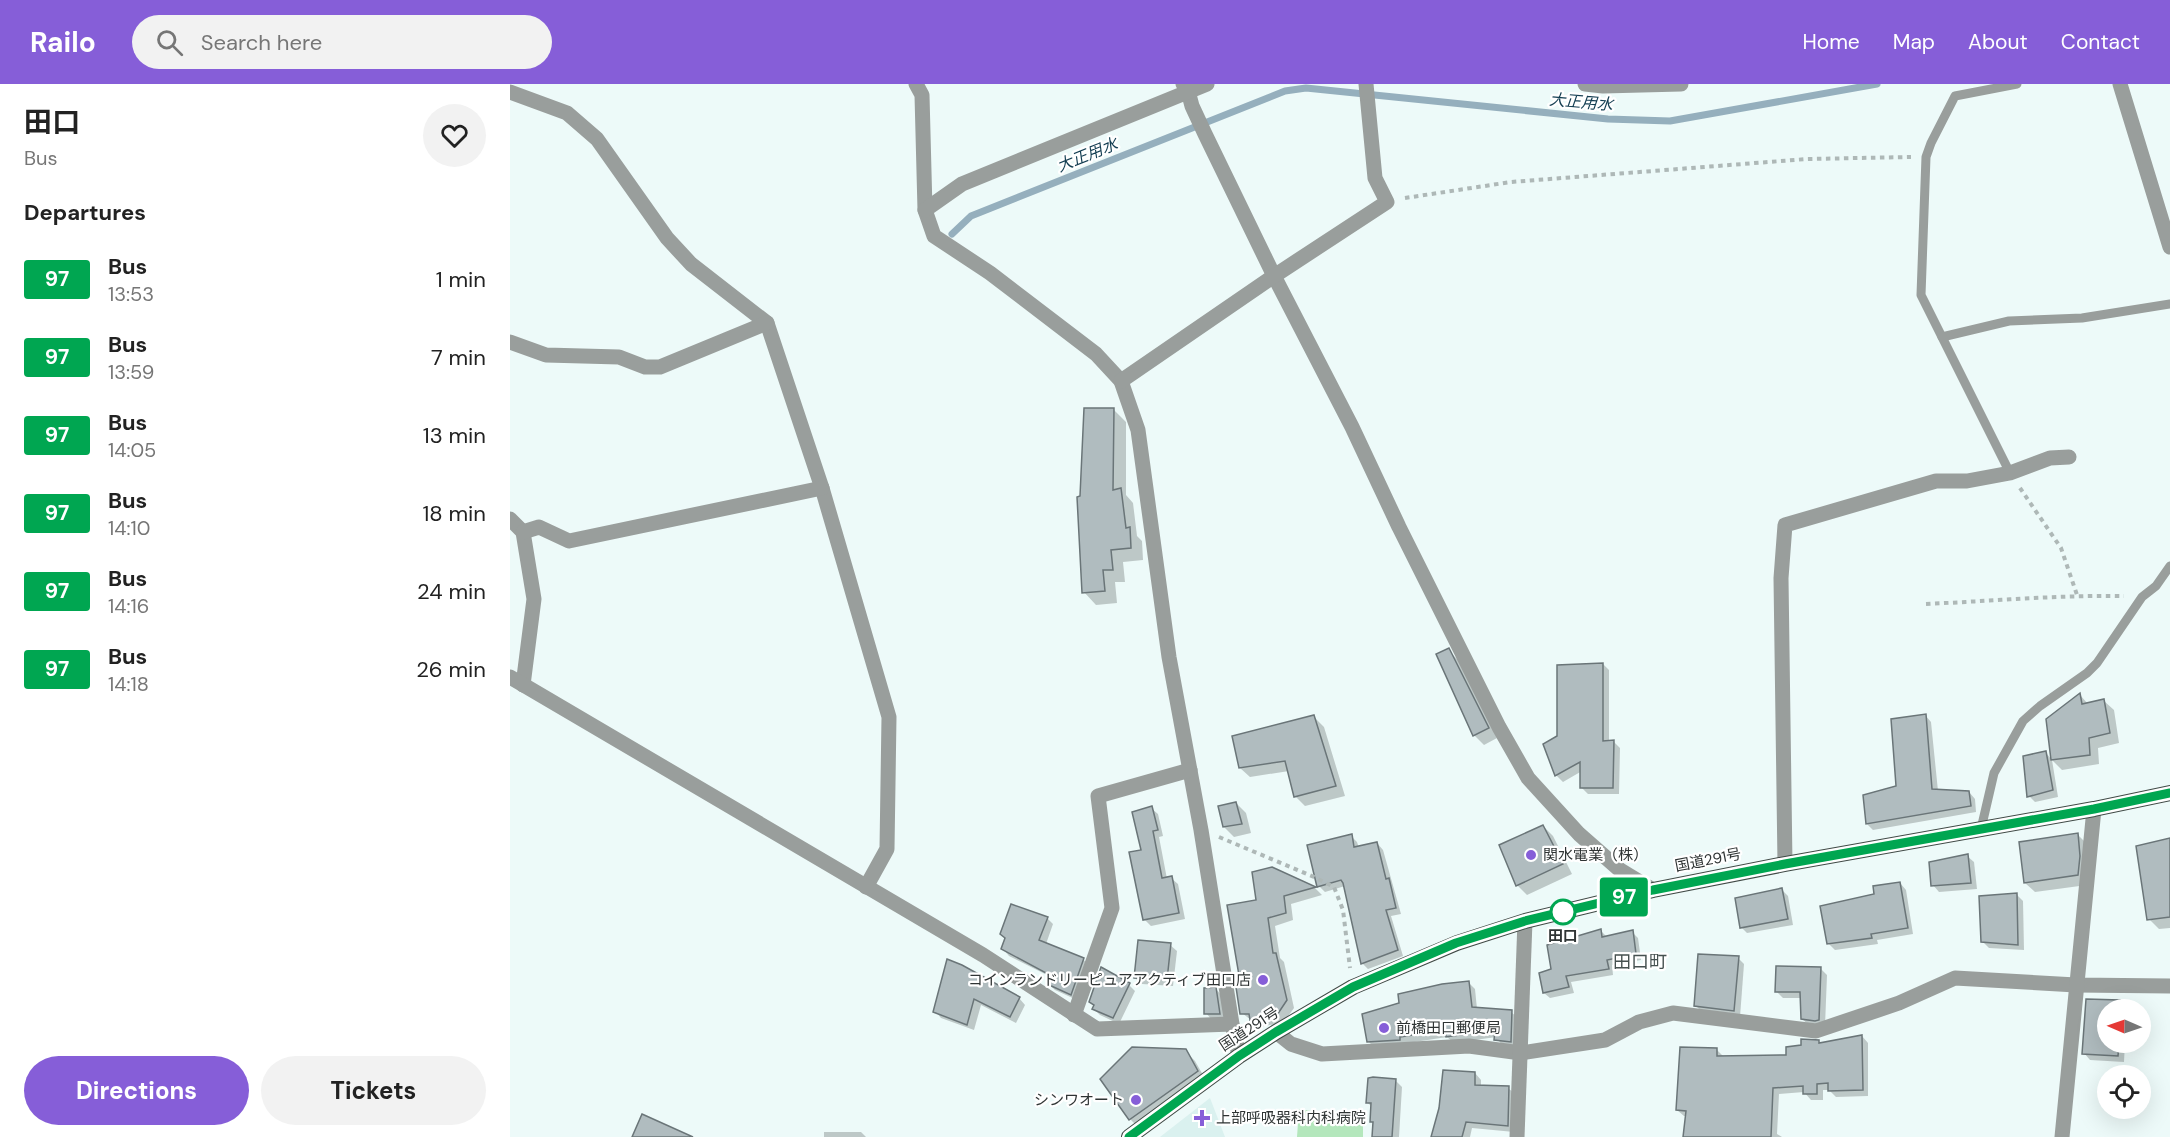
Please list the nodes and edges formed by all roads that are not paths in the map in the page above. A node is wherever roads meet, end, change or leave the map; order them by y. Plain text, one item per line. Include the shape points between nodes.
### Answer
1 (916, 84) edge
2 (1207, 84) edge
3 (1366, 84) edge
4 (1585, 84) edge
5 (1681, 84) edge
6 (2017, 84) edge
7 (2120, 84) edge
8 (510, 92) edge
9 (1188, 94) edge
10 (925, 210) junction
11 (2170, 247) edge
12 (1274, 276) junction
13 (2170, 304) edge
14 (767, 323) junction
15 (1942, 337) junction
16 (510, 342) edge
17 (1121, 381) junction
18 (2069, 457) dead end
19 (2010, 473) junction
20 (822, 488) junction
21 (510, 519) edge
22 (523, 532) junction
23 (2170, 566) edge
24 (517, 680) edge
25 (1190, 771) junction
26 (2170, 793) edge
27 (2094, 809) junction
28 (1981, 829) junction
29 (1785, 864) junction
30 (866, 887) junction
31 (1653, 890) junction
32 (1525, 921) junction
33 (2076, 985) junction
34 (2170, 986) edge
35 (1074, 1015) junction
36 (1232, 1024) junction
37 (1276, 1032) junction
38 (1521, 1053) junction
39 (1239, 1056) junction
40 (1129, 1137) edge
41 (1516, 1137) edge
42 (2062, 1137) edge

1 - 10 street via 922,95
2 - 9 street
3 - 12 street via 1375,178 1387,202
4 - 5 street
6 - 15 lane via 1954,96 1926,157 1921,295
7 - 11 street
8 - 14 street via 567,113 597,140 667,238 691,264
9 - 10 street via 962,184
9 - 12 street
10 - 17 street via 934,236 990,273 1096,354
12 - 17 street
12 - 31 street via 1498,727 1528,778 1587,842 1620,870
13 - 15 lane via 2082,318 2009,321
14 - 16 street via 660,367 645,367 620,357 546,354
14 - 20 street
15 - 19 lane
17 - 25 street via 1138,430 1169,657
18 - 19 street via 2050,458
19 - 29 street via 1967,481 1936,481 1785,525 1781,578
20 - 22 street via 569,541 538,527
20 - 30 street via 889,717 887,849
21 - 22 street
22 - 24 street via 534,598
23 - 28 lane via 2156,586 2142,597 2097,663 2023,721 1994,773
24 - 30 street
25 - 35 street via 1098,796 1112,908
25 - 36 street
26 - 27 highway, 国道291号
27 - 28 highway, 国道291号
27 - 33 street
28 - 29 highway, 国道291号
29 - 31 highway, 国道291号
30 - 35 street via 983,955
31 - 32 highway, 国道291号
32 - 37 highway, 国道291号 via 1456,943 1353,987
32 - 38 street
33 - 34 street
33 - 38 street via 1955,978 1899,1003 1816,1031 1673,1013 1639,1022 1605,1040
33 - 42 street
35 - 36 street via 1097,1029
36 - 39 street
37 - 38 street via 1291,1044 1322,1054 1469,1046
37 - 39 highway, 国道291号
38 - 41 street
39 - 40 highway, 国道291号

